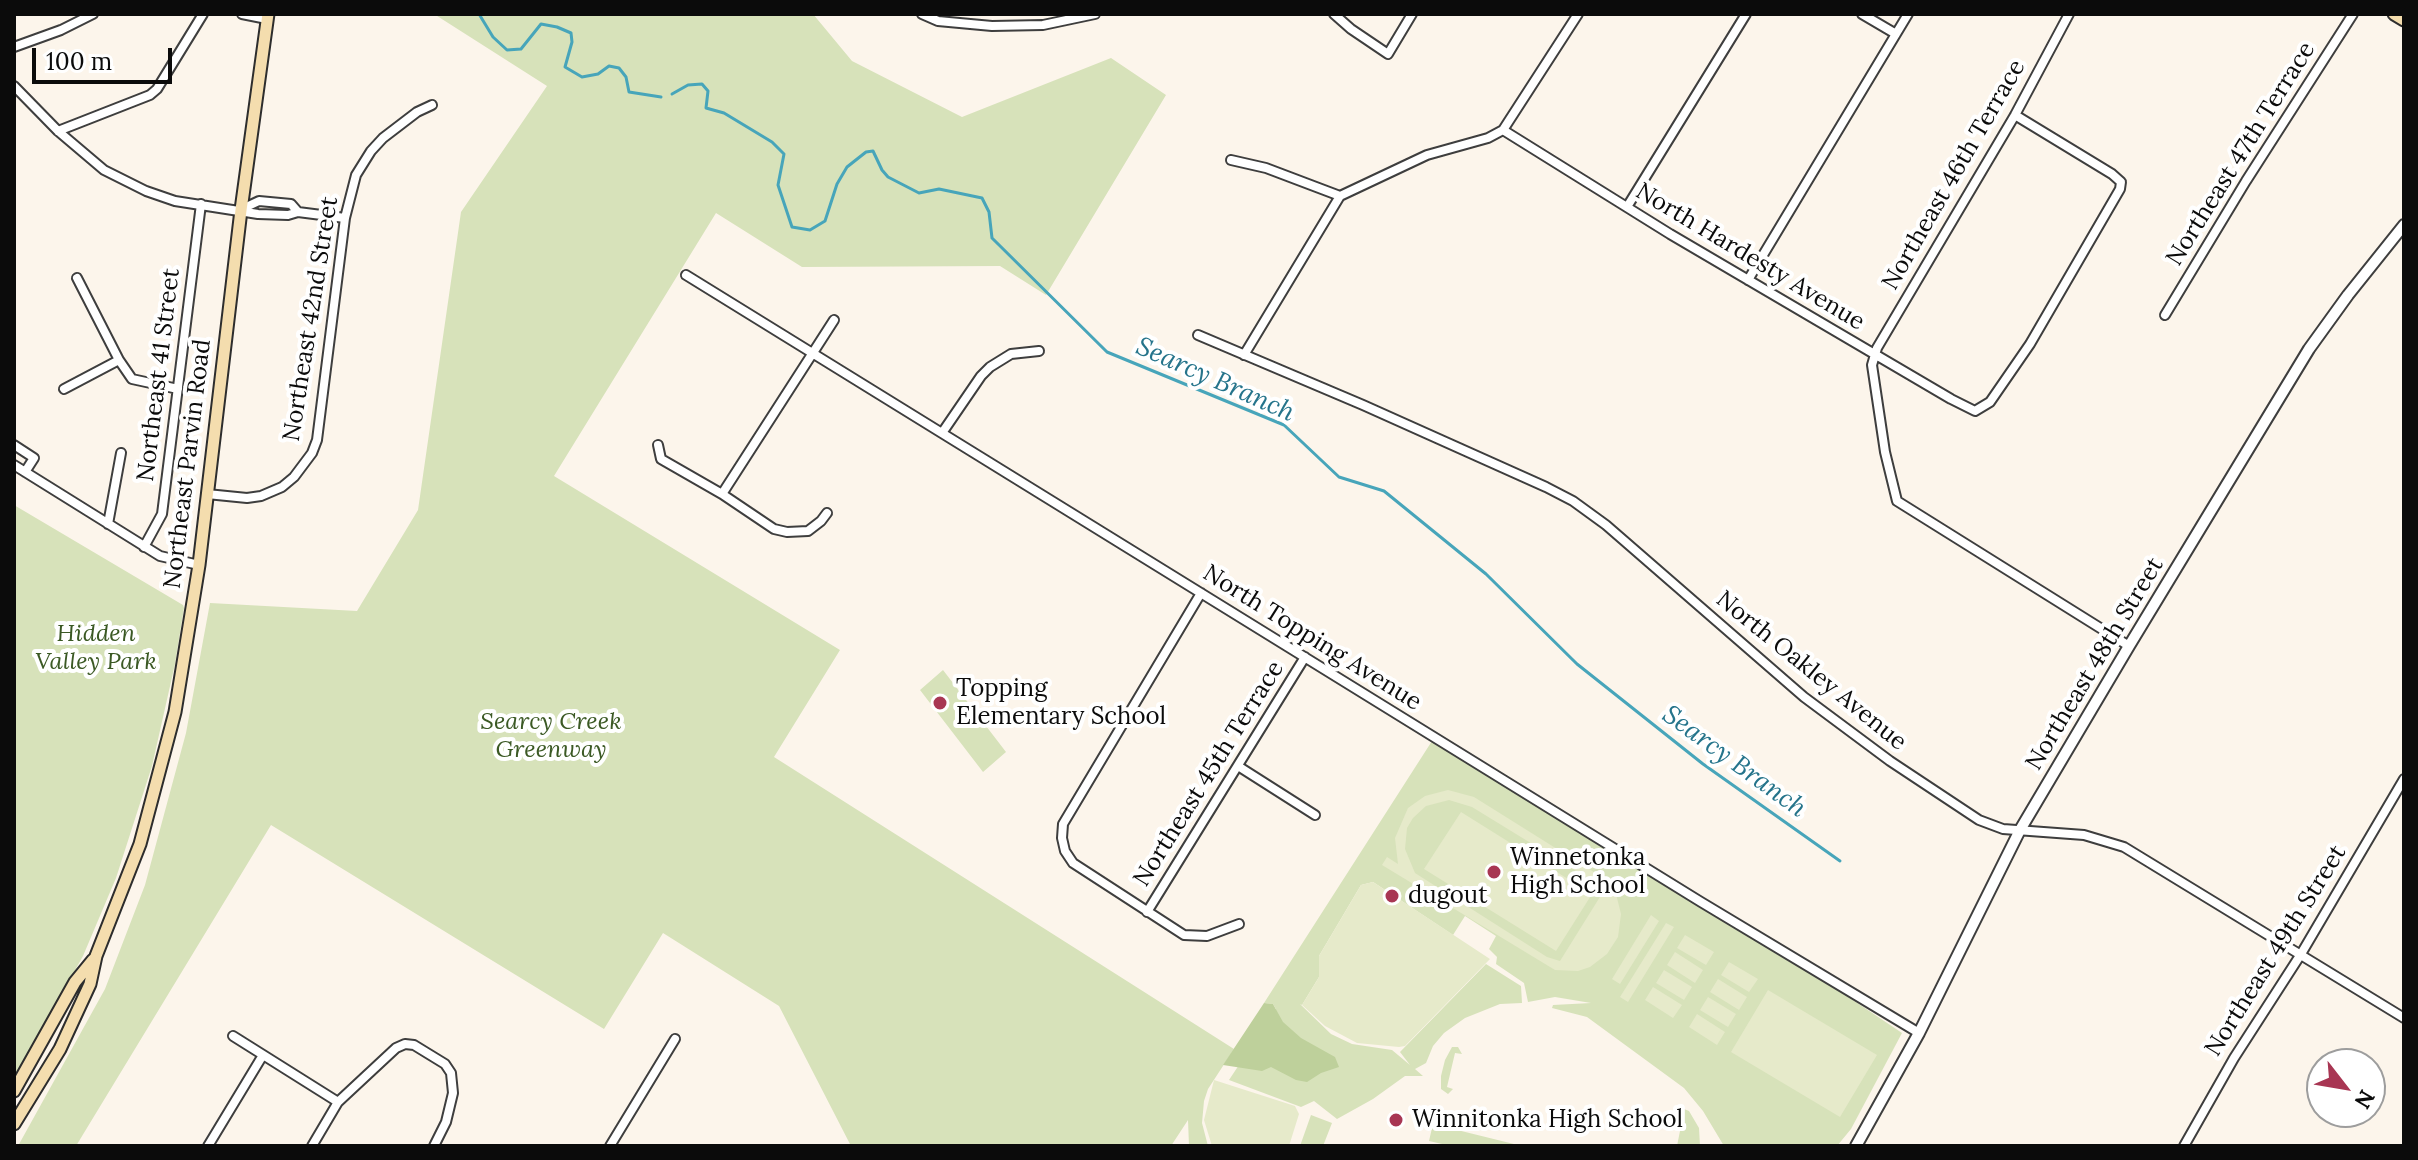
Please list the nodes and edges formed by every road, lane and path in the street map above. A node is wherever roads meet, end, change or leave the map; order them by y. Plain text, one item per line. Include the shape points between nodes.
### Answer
1 (93, 14) edge
2 (203, 14) edge
3 (242, 14) edge
4 (922, 14) edge
5 (1095, 14) edge
6 (1334, 14) edge
7 (1412, 14) edge
8 (1578, 14) edge
9 (1746, 14) edge
10 (1862, 14) edge
11 (1908, 14) edge
12 (2069, 14) edge
13 (2353, 14) edge
14 (2394, 14) edge
15 (267, 16) edge
16 (2404, 20) edge
17 (1896, 34) junction
18 (14, 47) edge
19 (14, 86) edge
20 (432, 105) dead end
21 (2015, 115) junction
22 (1503, 130) junction
23 (58, 131) junction
24 (1231, 160) dead end
25 (1340, 196) junction
26 (201, 204) junction
27 (1627, 207) junction
28 (241, 210) junction
29 (345, 218) junction
30 (2404, 225) edge
31 (686, 275) dead end
32 (77, 278) dead end
33 (1748, 280) junction
34 (2165, 315) dead end
35 (834, 320) dead end
36 (1198, 335) dead end
37 (1039, 351) dead end
38 (812, 353) junction
39 (1244, 355) junction
40 (1875, 355) junction
41 (119, 360) junction
42 (64, 389) dead end
43 (178, 389) junction
44 (942, 433) junction
45 (14, 445) edge
46 (658, 445) dead end
47 (121, 453) dead end
48 (14, 465) edge
49 (25, 472) junction
50 (207, 494) junction
51 (722, 494) junction
52 (827, 513) dead end
53 (108, 524) junction
54 (144, 547) junction
55 (199, 565) junction
56 (1201, 593) junction
57 (2129, 646) junction
58 (1305, 657) junction
59 (1238, 766) junction
60 (2404, 779) edge
61 (1315, 815) dead end
62 (2020, 830) junction
63 (1147, 912) junction
64 (1239, 924) dead end
65 (2301, 954) junction
66 (96, 956) junction
67 (2404, 1018) edge
68 (1919, 1033) junction
69 (233, 1036) dead end
70 (675, 1039) dead end
71 (263, 1055) junction
72 (14, 1091) edge
73 (338, 1102) junction
74 (14, 1124) edge
75 (208, 1146) edge
76 (312, 1146) edge
77 (434, 1146) edge
78 (610, 1146) edge
79 (1856, 1146) edge
80 (2184, 1146) edge

1 - 18 street
2 - 23 street via 150,95
3 - 15 street
4 - 5 street via 938,21 1003,26 1043,25
6 - 7 street via 1388,54
8 - 22 street
9 - 27 street
10 - 17 street
11 - 17 street
12 - 21 street, Northeast 46th Terrace
13 - 34 street, Northeast 47th Terrace
14 - 16 main road
15 - 28 main road, Northeast Parvin Road
17 - 33 street
19 - 23 street
20 - 29 street, Northeast 42nd Street via 398,125 371,151 356,175
21 - 40 street, Northeast 46th Terrace
21 - 40 street, North Hardesty Avenue via 2121,182 2030,344 1980,410 1969,410
22 - 25 street via 1427,155
22 - 27 street, North Hardesty Avenue
23 - 26 street via 124,182
24 - 25 street
25 - 39 street
26 - 28 street
26 - 43 street, Northeast 41 Street
27 - 33 street, North Hardesty Avenue
28 - 29 street
28 - 50 main road, Northeast Parvin Road
29 - 50 street, Northeast 42nd Street via 312,453 294,477 261,496
30 - 57 street, Northeast 48th Street via 2309,349
31 - 38 street, North Topping Avenue
32 - 41 street
33 - 40 street, North Hardesty Avenue
35 - 38 street
36 - 39 street, North Oakley Avenue
37 - 44 street via 1011,354 990,367
38 - 44 street, North Topping Avenue
38 - 51 street
39 - 62 street, North Oakley Avenue via 1573,501 1804,697 1890,761 1979,820
40 - 57 street via 1881,427 1897,501
41 - 42 street
41 - 43 street via 132,379
43 - 54 street, Northeast 41 Street via 162,514
44 - 56 street, North Topping Avenue
45 - 49 street via 34,458
46 - 51 street via 661,459
47 - 53 street
48 - 49 street
49 - 53 street
50 - 55 main road, Northeast Parvin Road
51 - 52 street via 768,527 787,532 808,531
53 - 54 street
54 - 55 street
55 - 66 main road, Northeast Parvin Road via 175,712 140,844
56 - 58 street, North Topping Avenue
56 - 63 street via 1063,824 1063,845 1073,863
57 - 62 street, Northeast 48th Street
58 - 59 street, Northeast 45th Terrace
58 - 68 street, North Topping Avenue
59 - 61 street
59 - 63 street, Northeast 45th Terrace
60 - 65 street, Northeast 49th Street
62 - 65 street, North Oakley Avenue via 2084,835 2124,847
62 - 68 street, Northeast 48th Street
63 - 64 street via 1196,938
65 - 67 street, North Oakley Avenue
65 - 80 street, Northeast 49th Street
66 - 72 main road, Northeast Parvin Road via 75,982
66 - 74 main road, Northeast Parvin Road via 90,984 60,1049
68 - 79 street, Northeast 48th Street
69 - 71 street
70 - 78 street
71 - 73 street
71 - 75 street
73 - 76 street
73 - 77 street via 396,1048 414,1045 451,1073 453,1093

